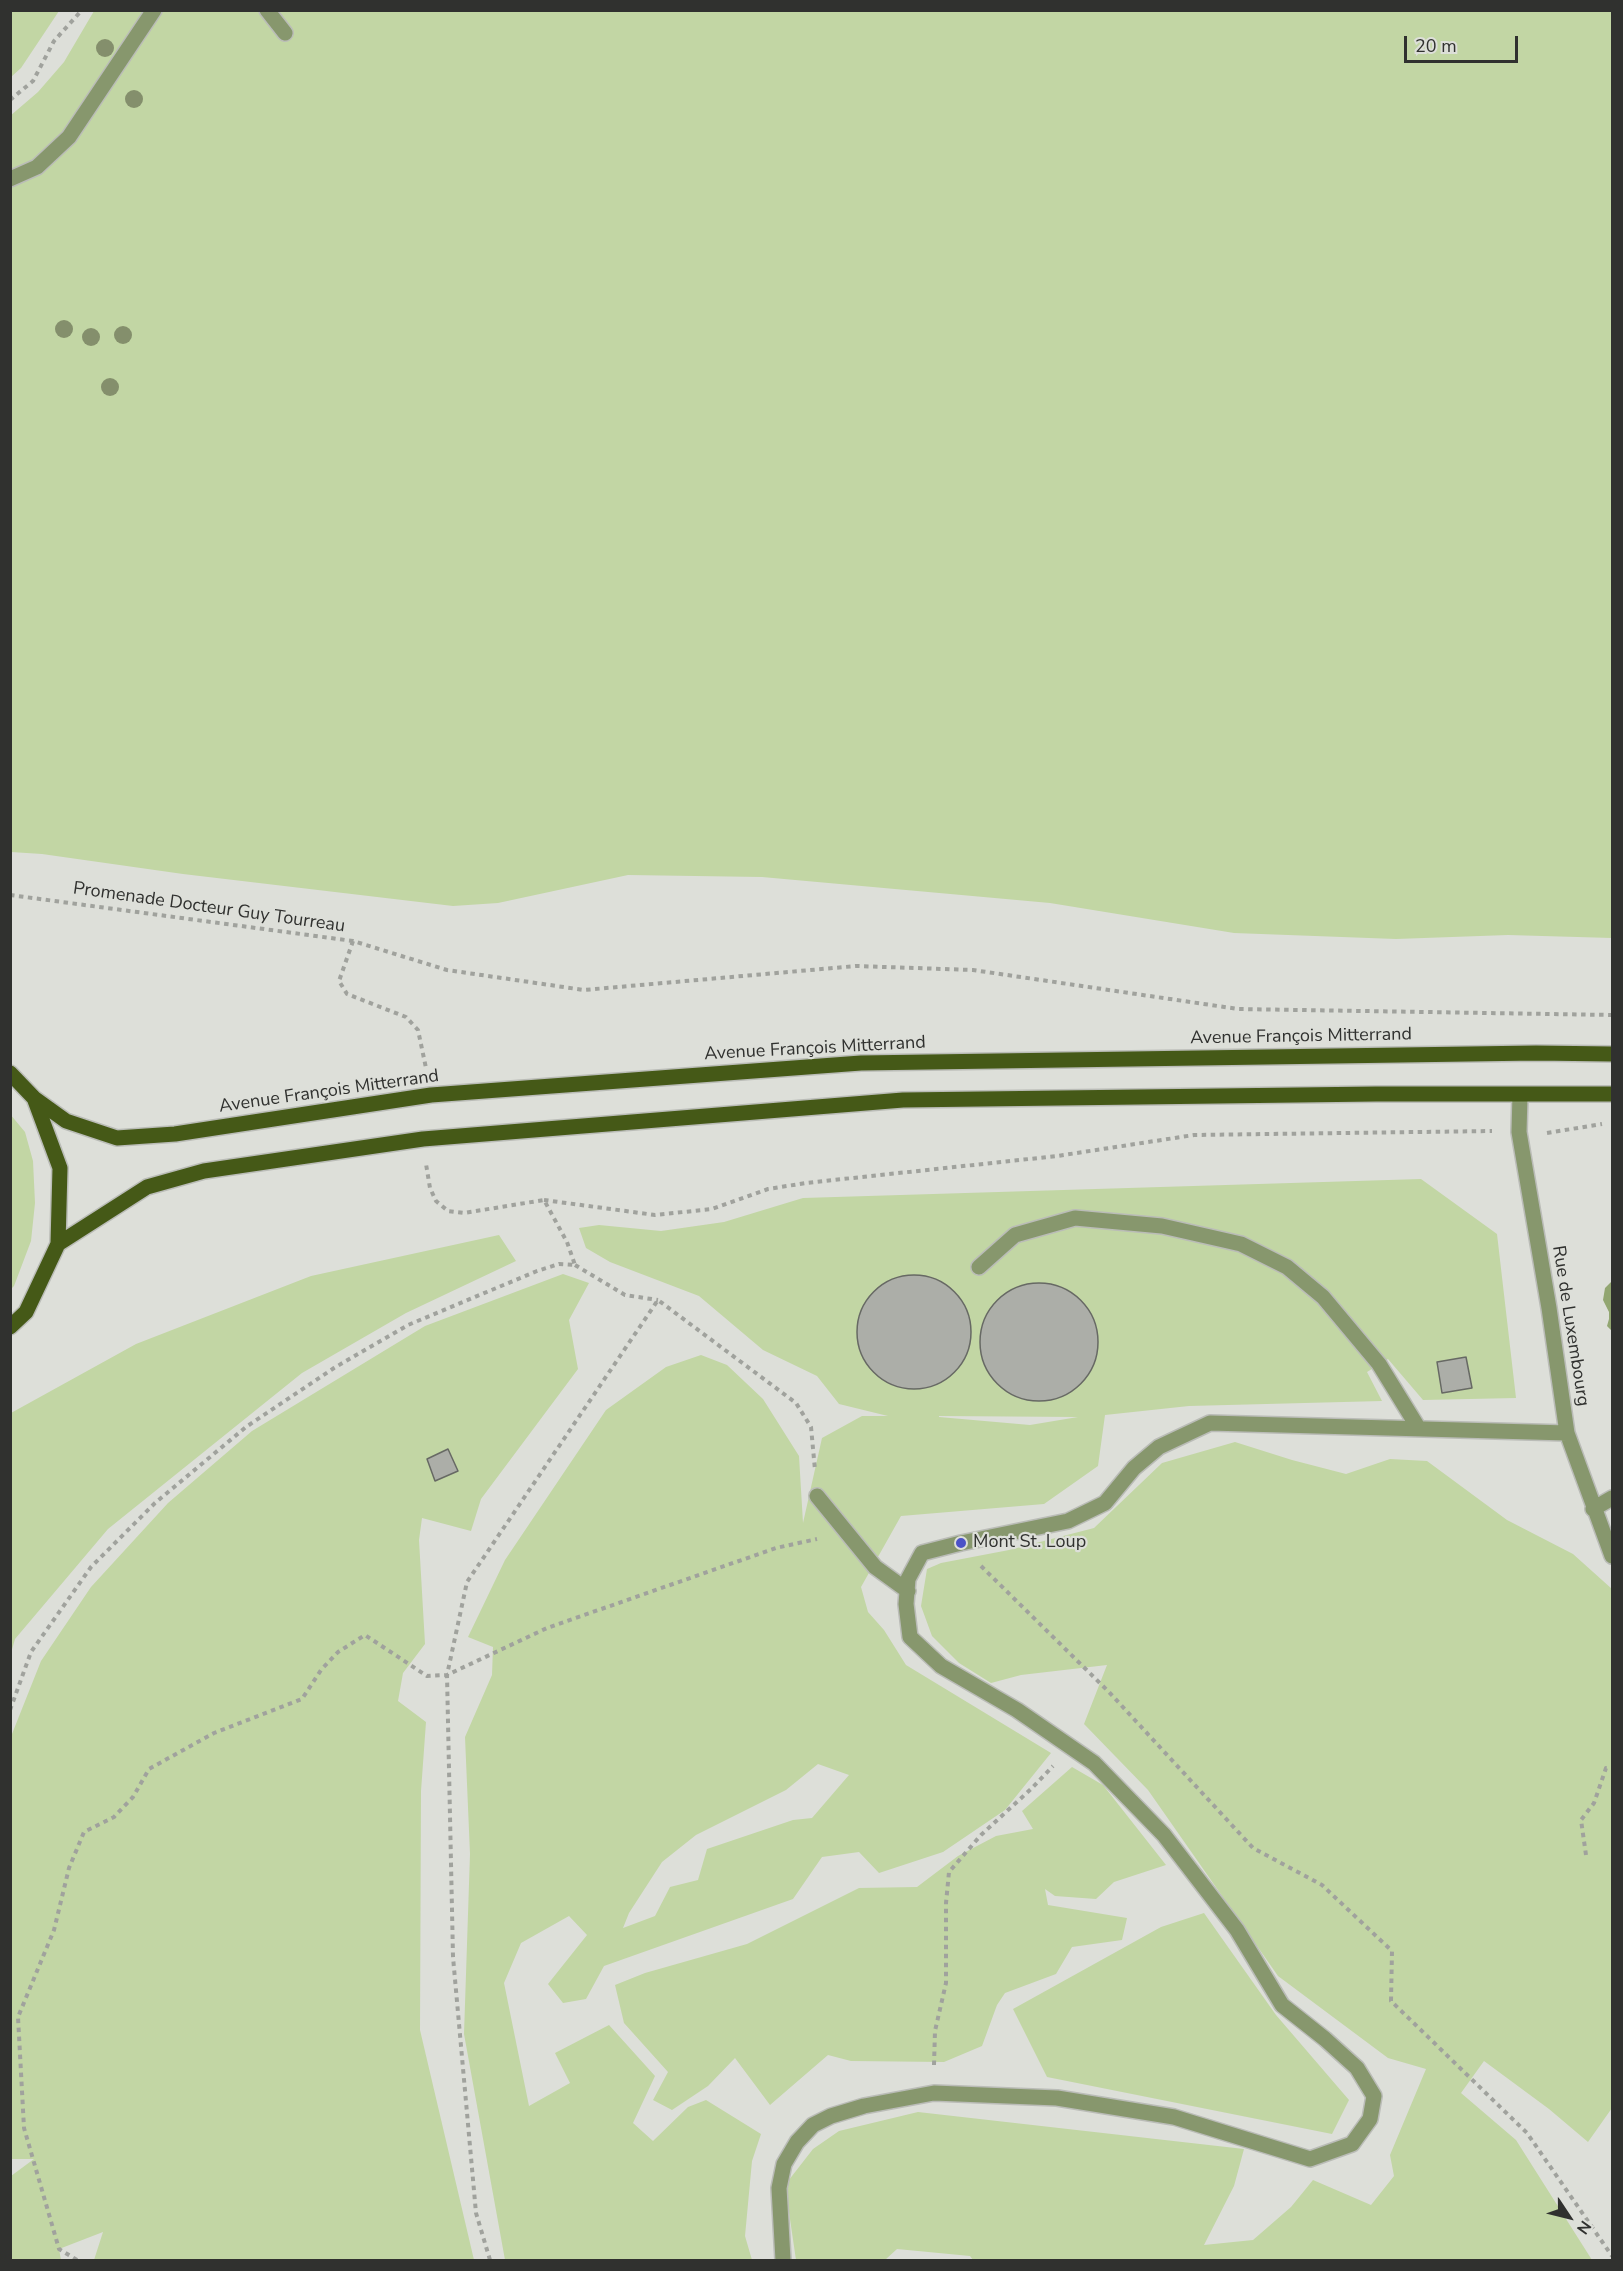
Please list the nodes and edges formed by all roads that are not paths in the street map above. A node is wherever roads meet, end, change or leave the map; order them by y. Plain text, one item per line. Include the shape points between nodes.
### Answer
1 (154, 10) edge
2 (267, 10) edge
3 (285, 33) dead end
4 (10, 179) edge
5 (1612, 1054) edge
6 (10, 1073) edge
7 (1612, 1094) edge
8 (1520, 1095) junction
9 (34, 1098) junction
10 (58, 1244) junction
11 (979, 1267) dead end
12 (10, 1327) edge
13 (1419, 1429) junction
14 (1567, 1433) junction
15 (817, 1496) road end
16 (1612, 1498) edge
17 (1593, 1509) junction
18 (1612, 1556) edge
19 (908, 1591) junction
20 (783, 2260) edge

1 - 4 street via 69,137 37,167
2 - 3 street
5 - 9 main road, Avenue François Mitterrand via 861,1063 431,1095 175,1134 117,1138 66,1121
6 - 9 main road
7 - 8 main road
8 - 10 main road via 903,1100 423,1139 204,1171 147,1187
8 - 14 street, Rue de Luxembourg via 1519,1132
9 - 10 main road via 60,1168
10 - 12 main road via 26,1312
11 - 13 street via 1015,1234 1076,1218 1162,1226 1241,1244 1287,1267 1323,1297 1379,1364
13 - 14 street
13 - 19 street via 1210,1423 1159,1447 1134,1468 1105,1503 1077,1517 921,1553 908,1579
14 - 17 street, Rue de Luxembourg
15 - 19 street via 875,1567
16 - 17 street
17 - 18 street, Rue de Luxembourg
19 - 20 street via 910,1636 941,1666 1017,1710 1094,1763 1164,1835 1237,1930 1282,2005 1357,2068 1374,2096 1370,2119 1352,2144 1310,2159 1174,2117 1057,2098 934,2093 864,2106 813,2125 784,2164 779,2188

